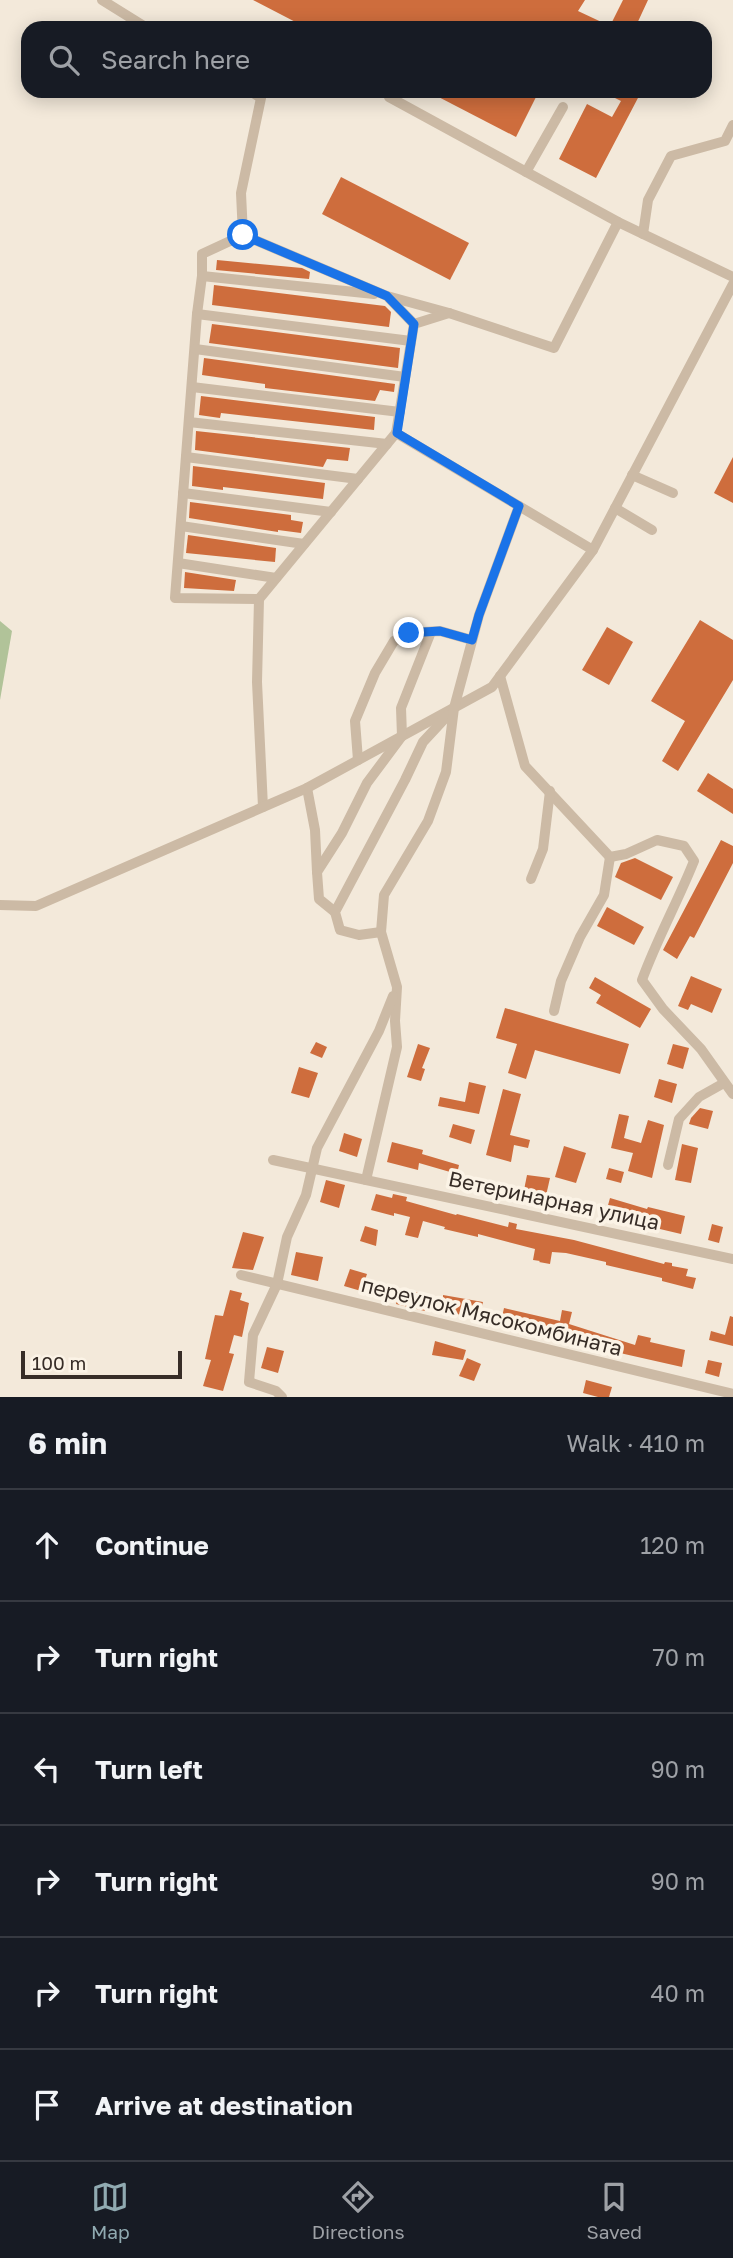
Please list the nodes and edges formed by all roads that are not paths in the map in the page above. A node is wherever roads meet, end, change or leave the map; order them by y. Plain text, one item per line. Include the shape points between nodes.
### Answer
1 (102, 0) edge
2 (136, 21) edge
3 (261, 98) edge
4 (391, 98) edge
5 (563, 107) dead end
6 (733, 125) edge
7 (526, 172) junction
8 (618, 222) junction
9 (643, 234) junction
10 (243, 235) junction
11 (202, 276) junction
12 (733, 277) edge
13 (733, 284) edge
14 (387, 296) junction
15 (449, 313) junction
16 (197, 314) junction
17 (414, 324) junction
18 (411, 341) junction
19 (195, 349) junction
20 (405, 377) junction
21 (192, 387) junction
22 (400, 412) junction
23 (189, 422) junction
24 (397, 433) junction
25 (387, 444) junction
26 (186, 457) junction
27 (632, 475) junction
28 (358, 479) junction
29 (673, 493) dead end
30 (183, 494) junction
31 (519, 506) junction
32 (614, 508) junction
33 (331, 512) junction
34 (181, 526) junction
35 (652, 530) dead end
36 (304, 544) junction
37 (593, 550) junction
38 (178, 563) junction
39 (276, 578) junction
40 (259, 598) junction
41 (431, 632) junction
42 (472, 640) junction
43 (500, 676) junction
44 (454, 708) junction
45 (401, 736) junction
46 (358, 760) junction
47 (307, 788) junction
48 (550, 791) junction
49 (263, 807) junction
50 (610, 857) junction
51 (317, 872) junction
52 (531, 879) dead end
53 (0, 905) edge
54 (335, 912) junction
55 (381, 932) junction
56 (397, 987) junction
57 (554, 1011) dead end
58 (724, 1083) junction
59 (733, 1094) edge
60 (273, 1160) dead end
61 (668, 1165) dead end
62 (312, 1168) junction
63 (366, 1180) junction
64 (733, 1259) edge
65 (241, 1275) dead end
66 (277, 1284) junction
67 (733, 1394) edge
68 (282, 1397) edge

1 - 2 street
3 - 10 street via 241,193
4 - 7 street
5 - 7 street
6 - 9 street via 725,141 671,156 648,200
7 - 8 street
8 - 9 street
8 - 15 street via 554,348
9 - 12 street
10 - 11 street via 202,254
10 - 14 street
11 - 14 street
11 - 16 street
13 - 27 street
14 - 15 street
14 - 17 street
15 - 17 street
16 - 18 street
16 - 19 street
17 - 18 street
18 - 20 street
19 - 20 street
19 - 21 street
20 - 22 street
21 - 22 street
21 - 23 street
22 - 24 street
23 - 25 street
23 - 26 street
24 - 25 street
24 - 31 street
25 - 28 street
26 - 28 street
26 - 30 street
27 - 29 street
27 - 32 street
28 - 33 street
30 - 33 street
30 - 34 street
31 - 37 street
31 - 42 street
32 - 35 street
32 - 37 street
33 - 36 street
34 - 36 street
34 - 38 street
36 - 39 street
37 - 43 street
38 - 39 street
38 - 40 street via 175,598
39 - 40 street
40 - 49 street via 257,682
41 - 42 street
41 - 45 street via 401,708
41 - 46 street via 409,633 394,641 375,673 355,721
42 - 44 street
43 - 44 street via 492,687
43 - 48 street via 525,766
44 - 45 street
44 - 54 street via 423,742
44 - 55 street via 446,772 428,821 384,895
45 - 46 street
45 - 51 street via 367,783
46 - 47 street
47 - 49 street
47 - 51 street
48 - 50 street
48 - 52 street via 543,849
49 - 53 street via 36,906
50 - 57 street via 604,895 561,981
50 - 58 street via 657,840 684,846 694,861 642,980
51 - 54 street via 319,898
54 - 55 street via 340,930
55 - 56 street
56 - 62 street via 317,1148
56 - 63 street via 397,1047
58 - 59 street
58 - 61 street via 699,1097 679,1119
60 - 62 street, Ветеринарная улица
62 - 63 street, Ветеринарная улица
62 - 66 street via 306,1195 287,1237
63 - 64 street, Ветеринарная улица
65 - 66 street, переулок Мясокомбината
66 - 67 street, переулок Мясокомбината
66 - 68 street via 253,1335 249,1382

